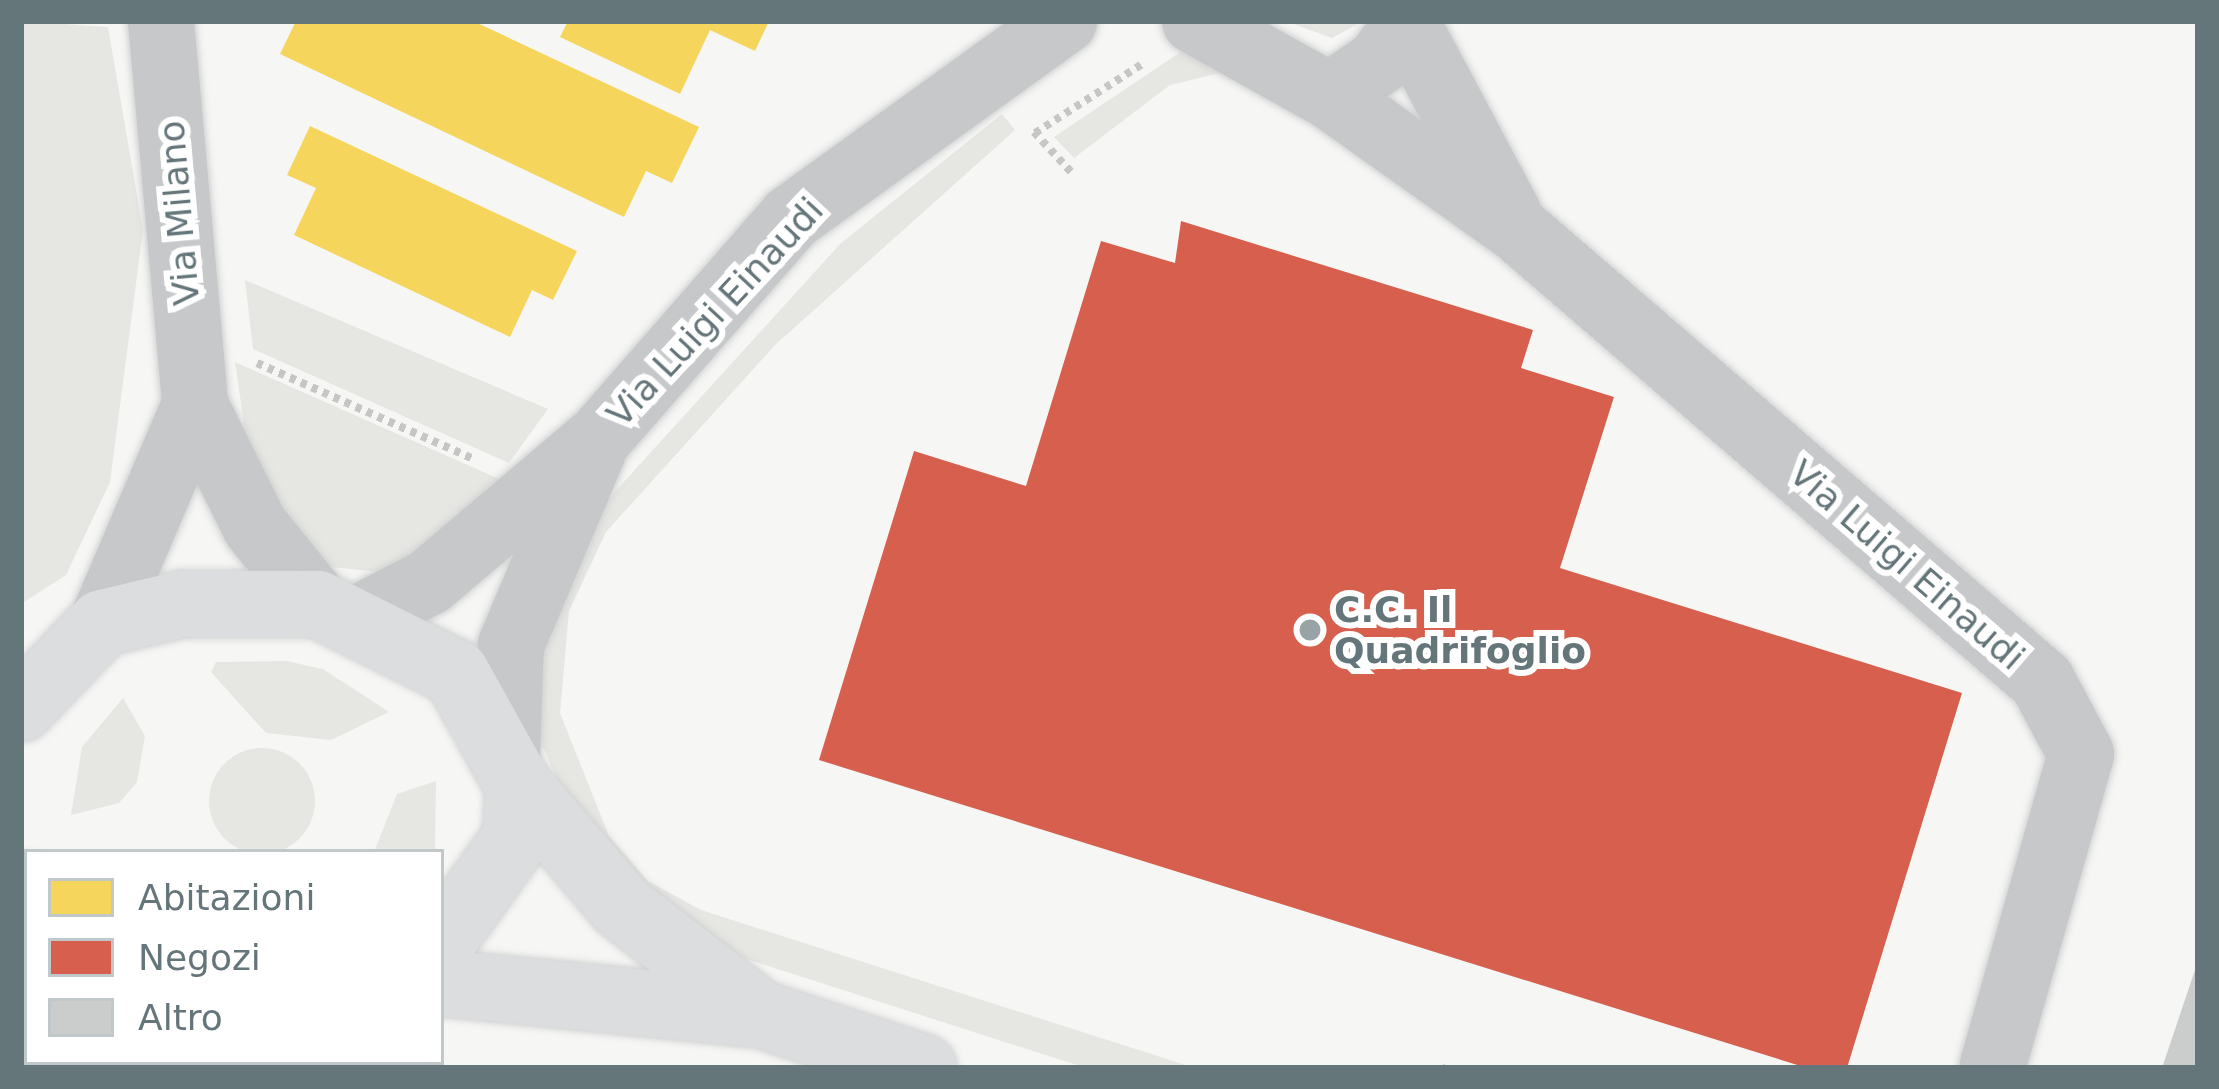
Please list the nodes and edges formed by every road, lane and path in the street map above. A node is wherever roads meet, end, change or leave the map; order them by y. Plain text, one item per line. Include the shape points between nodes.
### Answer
1 (161, 21) edge
2 (1064, 21) edge
3 (1199, 23) edge
4 (1408, 23) edge
5 (1330, 96) junction
6 (1035, 133) dead end
7 (1516, 228) junction
8 (190, 334) junction
9 (196, 405) junction
10 (600, 437) junction
11 (541, 489) junction
12 (336, 612) junction
13 (64, 645) edge
14 (21, 708) edge
15 (513, 771) junction
16 (444, 939) edge
17 (444, 983) edge
18 (760, 1014) junction
19 (923, 1068) edge
20 (1992, 1068) edge

1 - 8 street, Via Milano
2 - 10 street, Via Luigi Einaudi via 791,218
3 - 5 street, Via Luigi Einaudi
3 - 6 path
4 - 5 street
4 - 7 street
5 - 7 street, Via Luigi Einaudi
7 - 20 street, Via Luigi Einaudi via 2042,681 2080,754
8 - 9 street, Via Milano
8 - 11 path
9 - 12 street, Via Milano via 255,526
9 - 13 street, Via Milano
10 - 11 street
10 - 15 street via 511,645
11 - 12 street via 429,582
12 - 13 main road via 182,604
12 - 15 main road via 456,673
13 - 14 main road
15 - 16 main road via 516,838
15 - 18 main road via 621,906
17 - 18 main road
18 - 19 main road

